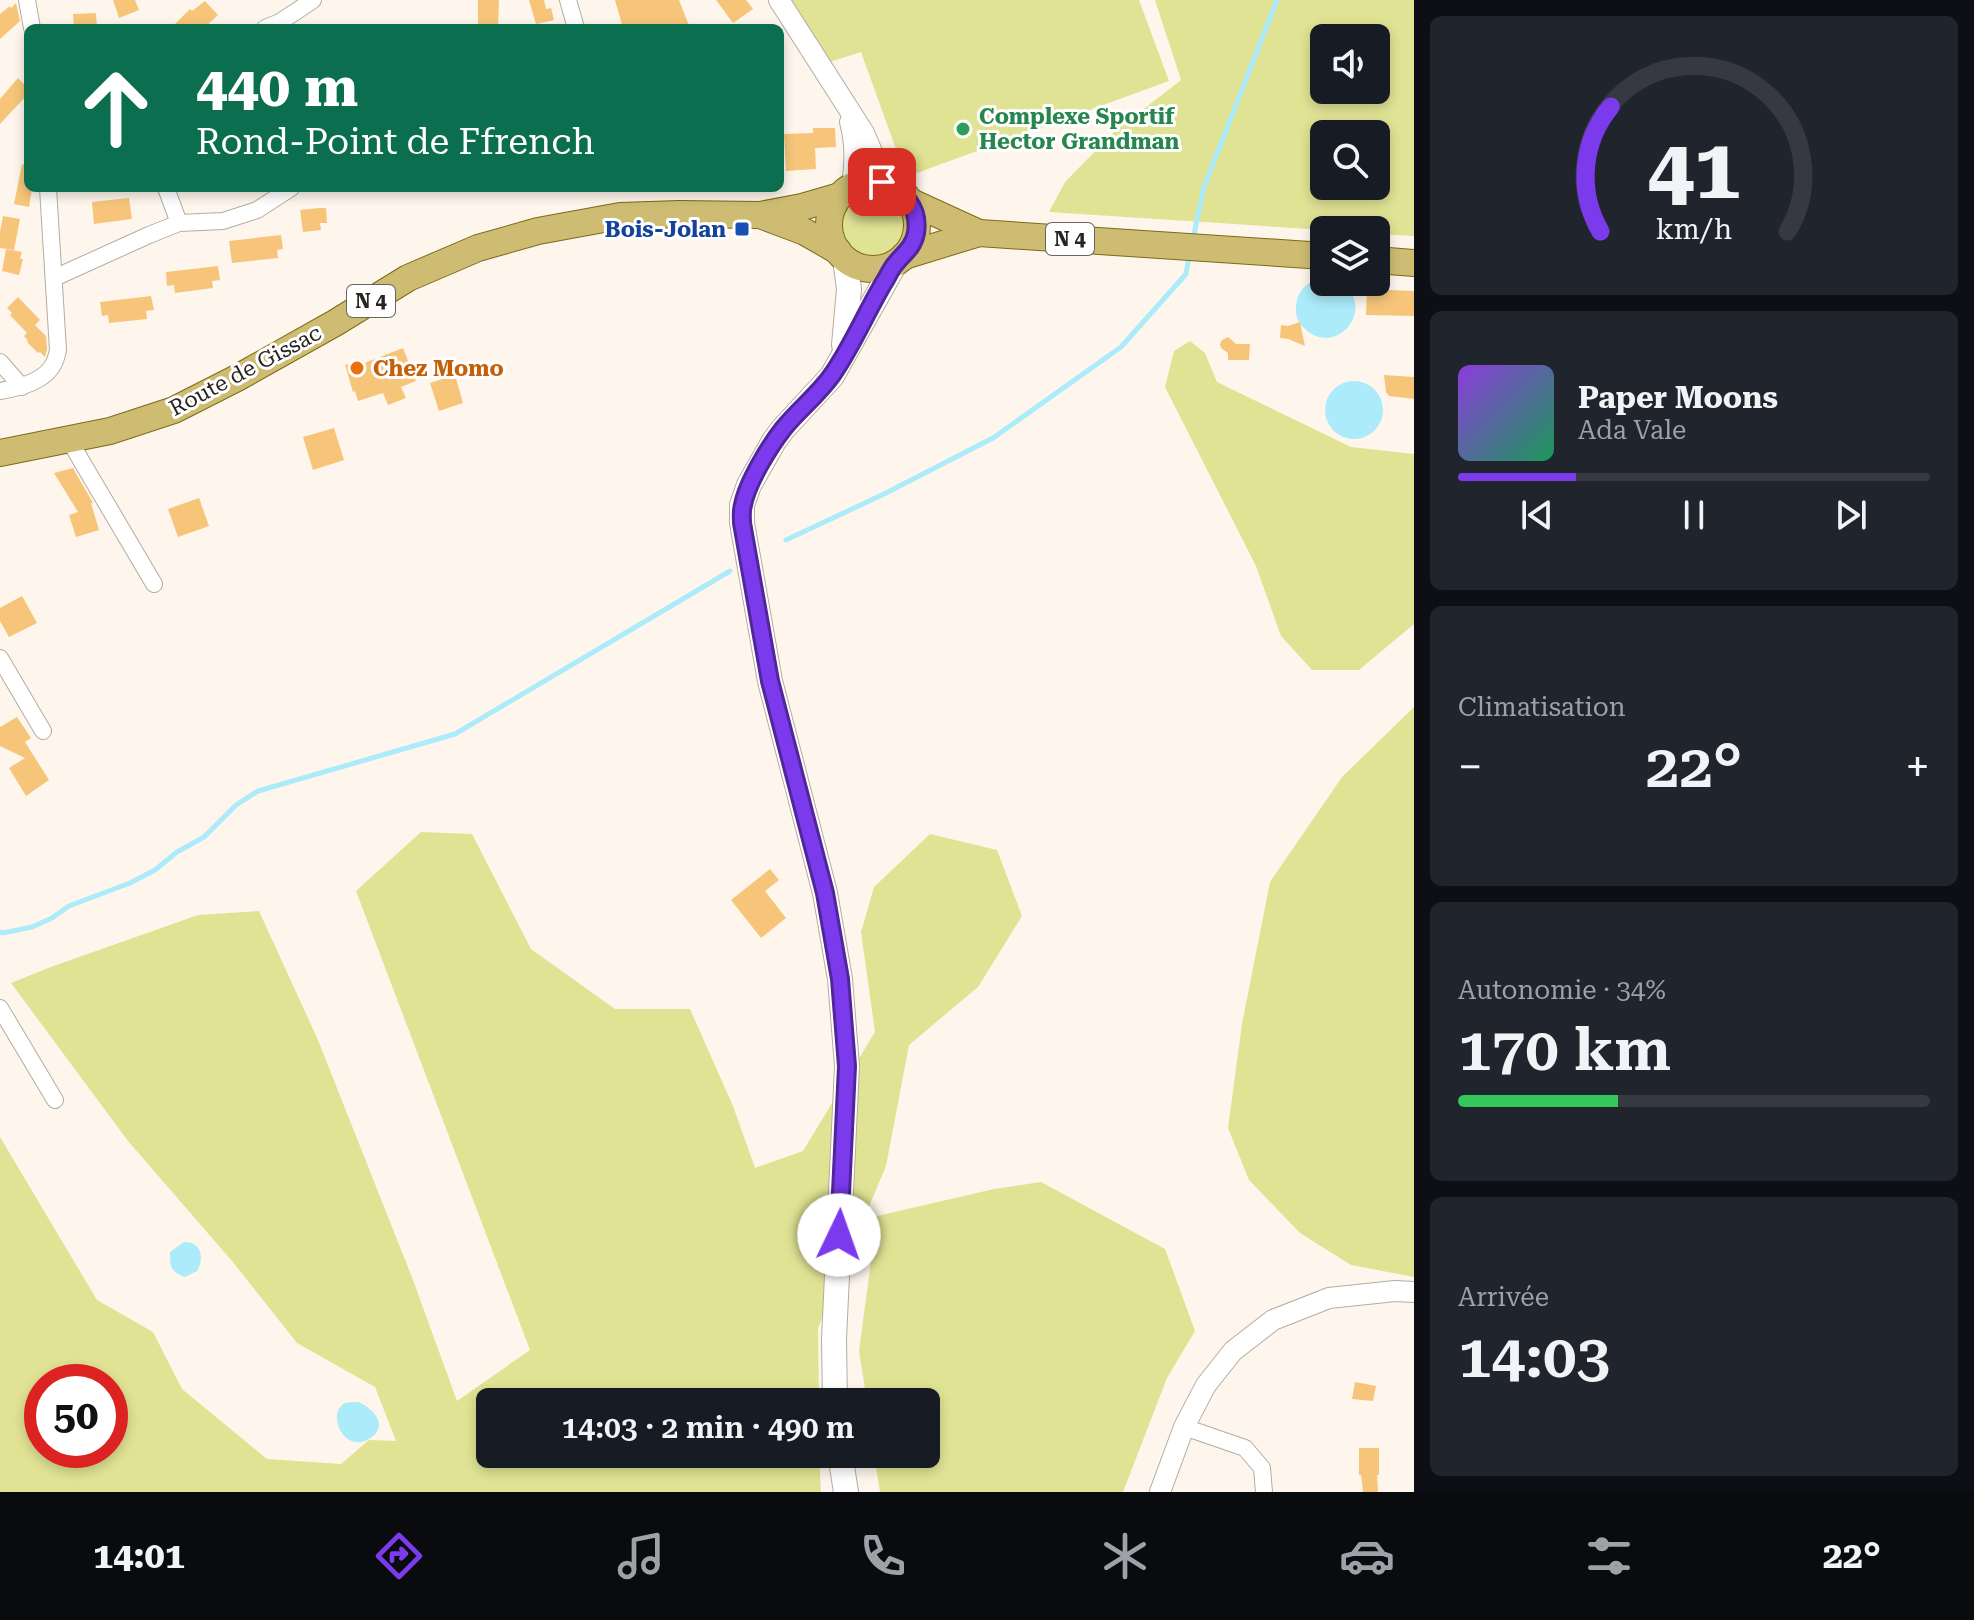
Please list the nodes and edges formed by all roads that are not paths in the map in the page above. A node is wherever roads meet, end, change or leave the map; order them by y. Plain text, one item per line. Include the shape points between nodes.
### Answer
1 (27, 0) edge
2 (313, 0) edge
3 (568, 0) edge
4 (779, 0) edge
5 (31, 24) edge
6 (275, 24) edge
7 (575, 24) edge
8 (845, 103) junction
9 (846, 191) junction
10 (48, 192) edge
11 (167, 192) edge
12 (285, 192) edge
13 (901, 194) junction
14 (760, 215) junction
15 (179, 223) junction
16 (979, 233) junction
17 (841, 255) junction
18 (1310, 255) edge
19 (900, 259) junction
20 (1390, 261) edge
21 (1414, 263) edge
22 (54, 278) junction
23 (843, 356) junction
24 (0, 362) edge
25 (22, 387) junction
26 (0, 391) edge
27 (69, 440) junction
28 (0, 453) edge
29 (154, 584) dead end
30 (0, 658) edge
31 (43, 731) dead end
32 (0, 1008) edge
33 (55, 1100) dead end
34 (1414, 1292) edge
35 (835, 1388) edge
36 (1184, 1427) junction
37 (842, 1468) edge
38 (846, 1492) edge
39 (1160, 1492) edge
40 (1264, 1492) edge

1 - 5 street
2 - 6 street
3 - 7 street
4 - 8 street
8 - 9 street via 855,159
8 - 13 street
9 - 13 main road via 870,181
9 - 14 main road, Route de Gissac / N 4
9 - 17 main road via 829,223
10 - 22 street
11 - 15 street
12 - 15 street via 257,210 223,221
13 - 16 main road, N 4
13 - 19 main road via 917,223 911,247
14 - 17 main road, Route de Gissac / N 4 via 805,232
14 - 27 main road, Route de Gissac / N 4 via 620,216 478,248 408,278 174,410
15 - 22 street
16 - 18 main road, N 4
16 - 19 main road, N 4
17 - 19 main road via 870,269
17 - 23 main road via 849,289
19 - 23 main road
20 - 21 main road
22 - 25 street via 54,365
23 - 35 main road via 832,376 774,441 742,505 770,681 825,893 840,979 847,1066
24 - 25 street
25 - 26 street
27 - 28 main road, Route de Gissac / N 4
27 - 29 street
30 - 31 street
32 - 33 street
34 - 36 street via 1329,1298 1273,1320 1233,1351 1206,1385
36 - 39 street
36 - 40 street via 1245,1448 1262,1468
37 - 38 main road

